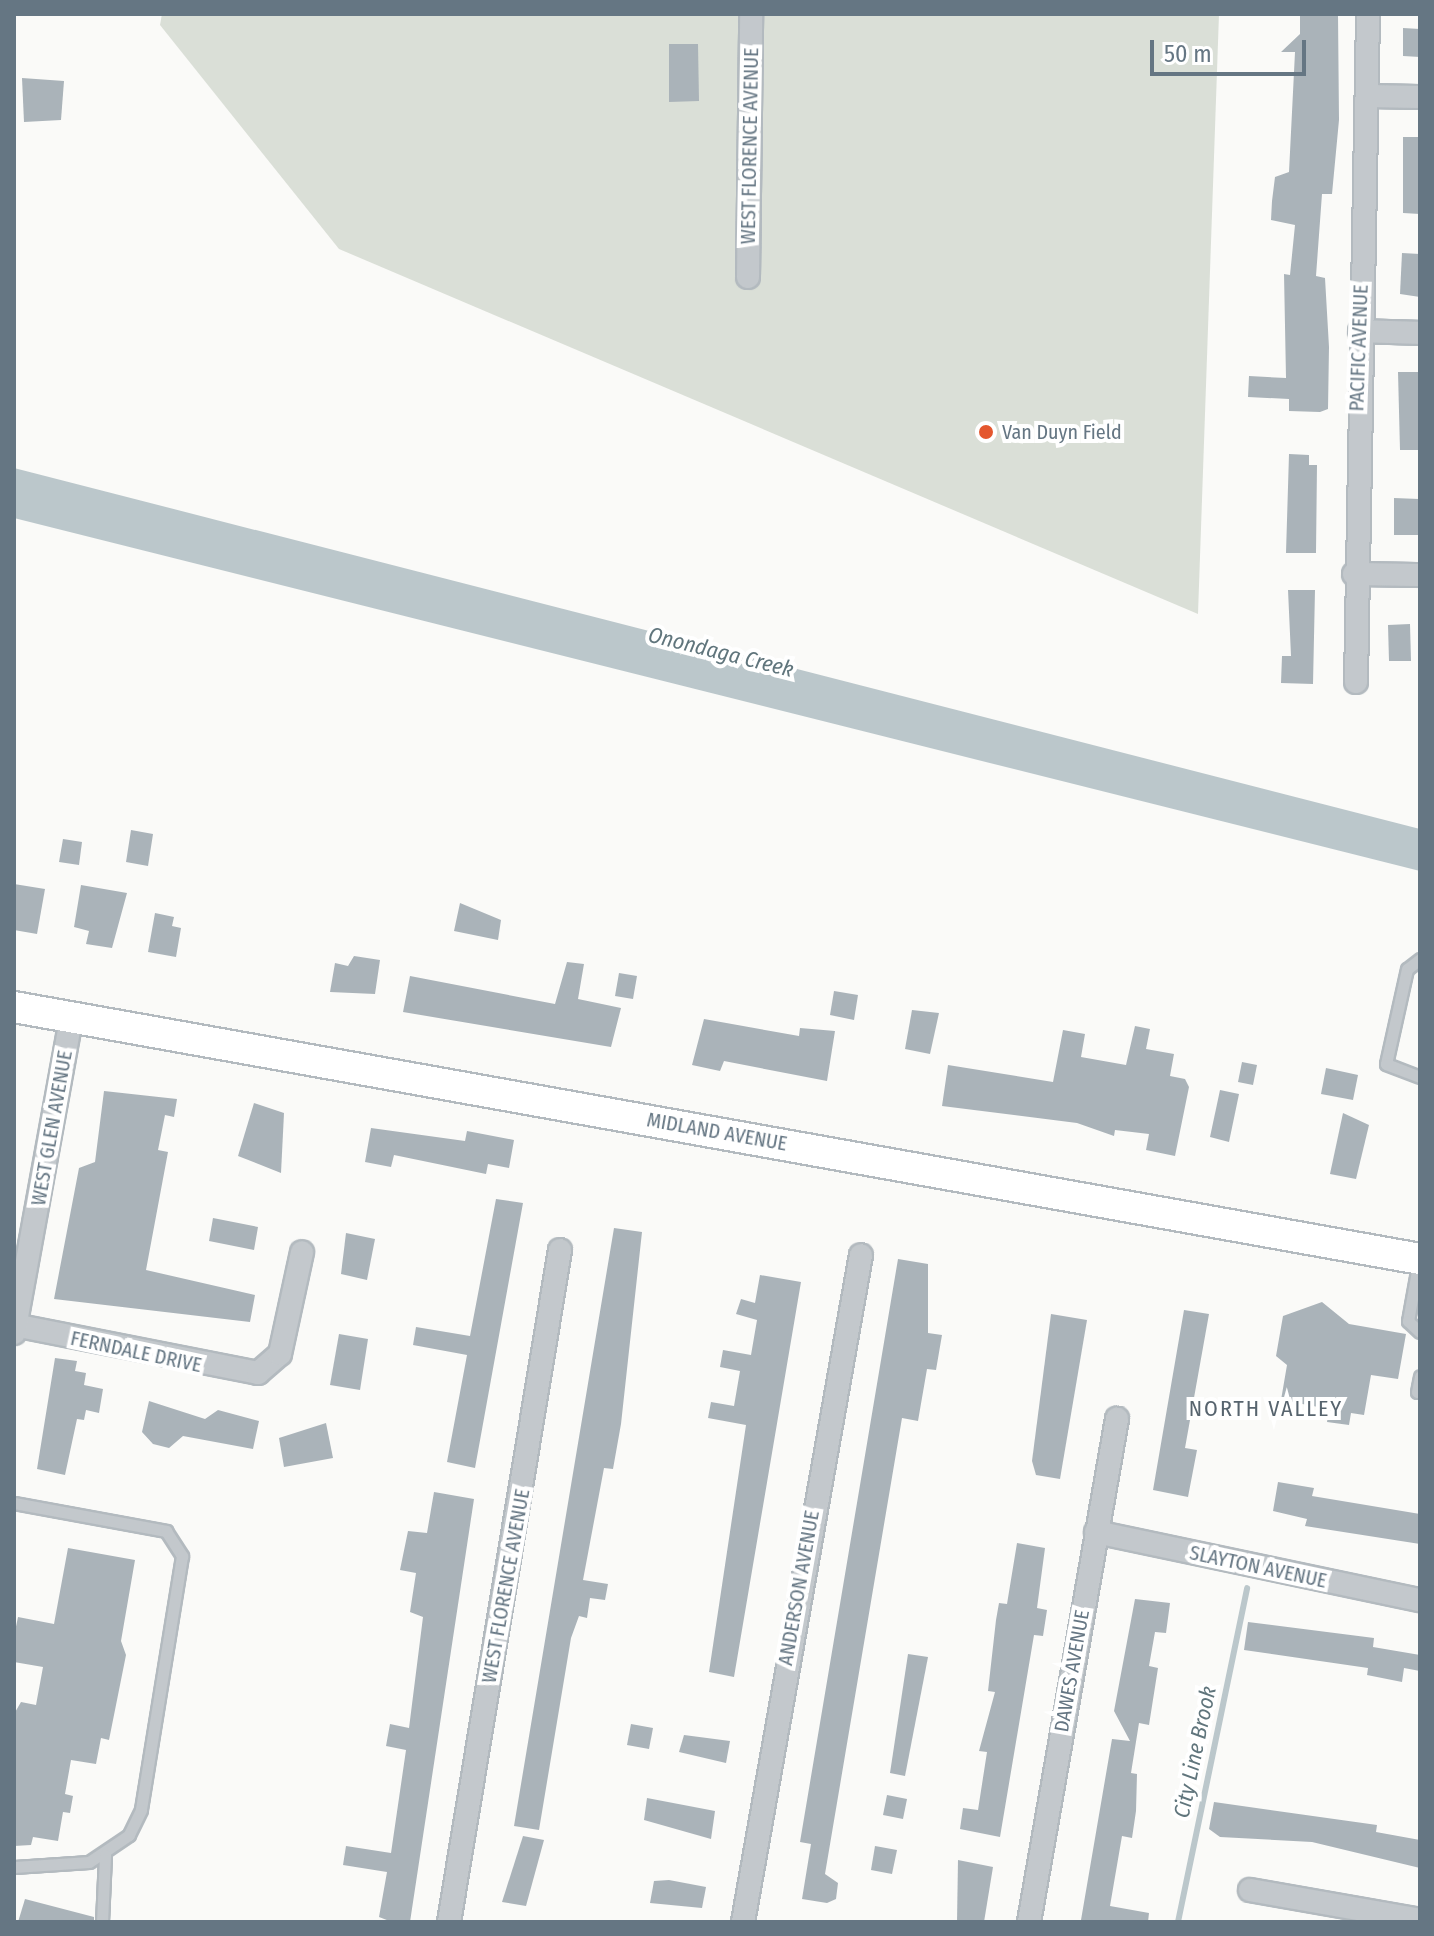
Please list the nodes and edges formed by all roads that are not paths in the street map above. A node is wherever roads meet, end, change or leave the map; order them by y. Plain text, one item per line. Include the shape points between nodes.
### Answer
1 (751, 14) edge
2 (1368, 14) edge
3 (1367, 96) junction
4 (1420, 97) edge
5 (748, 277) dead end
6 (1360, 331) junction
7 (1420, 333) edge
8 (1354, 574) junction
9 (1420, 575) edge
10 (1356, 682) dead end
11 (1420, 959) edge
12 (14, 1007) edge
13 (71, 1018) junction
14 (1420, 1077) edge
15 (560, 1250) dead end
16 (302, 1252) dead end
17 (861, 1255) dead end
18 (1420, 1259) edge
19 (14, 1328) edge
20 (1420, 1332) edge
21 (1420, 1376) edge
22 (1417, 1392) dead end
23 (1117, 1419) dead end
24 (14, 1503) edge
25 (1096, 1532) junction
26 (1420, 1600) edge
27 (105, 1855) junction
28 (14, 1867) edge
29 (1250, 1890) dead end
30 (1420, 1920) edge
31 (102, 1922) edge
32 (449, 1922) edge
33 (743, 1922) edge
34 (1029, 1922) edge

1 - 5 street, WEST FLORENCE AVENUE
2 - 3 street, PACIFIC AVENUE
3 - 4 street
3 - 6 street, PACIFIC AVENUE
6 - 7 street
6 - 8 street, PACIFIC AVENUE
8 - 9 street
8 - 10 street, PACIFIC AVENUE
11 - 14 lane via 1407,969 1386,1064
12 - 13 street, MIDLAND AVENUE
13 - 18 street, MIDLAND AVENUE
13 - 19 street, WEST GLEN AVENUE
15 - 32 street, WEST FLORENCE AVENUE
16 - 19 street, FERNDALE DRIVE via 280,1354 258,1373
17 - 33 street, ANDERSON AVENUE
18 - 20 lane via 1408,1321
21 - 22 lane
23 - 25 street, DAWES AVENUE
24 - 27 lane via 166,1531 178,1539 171,1639 141,1810 129,1835
25 - 26 street, SLAYTON AVENUE
25 - 34 street, DAWES AVENUE
27 - 28 lane via 42,1870
27 - 31 lane
29 - 30 street

